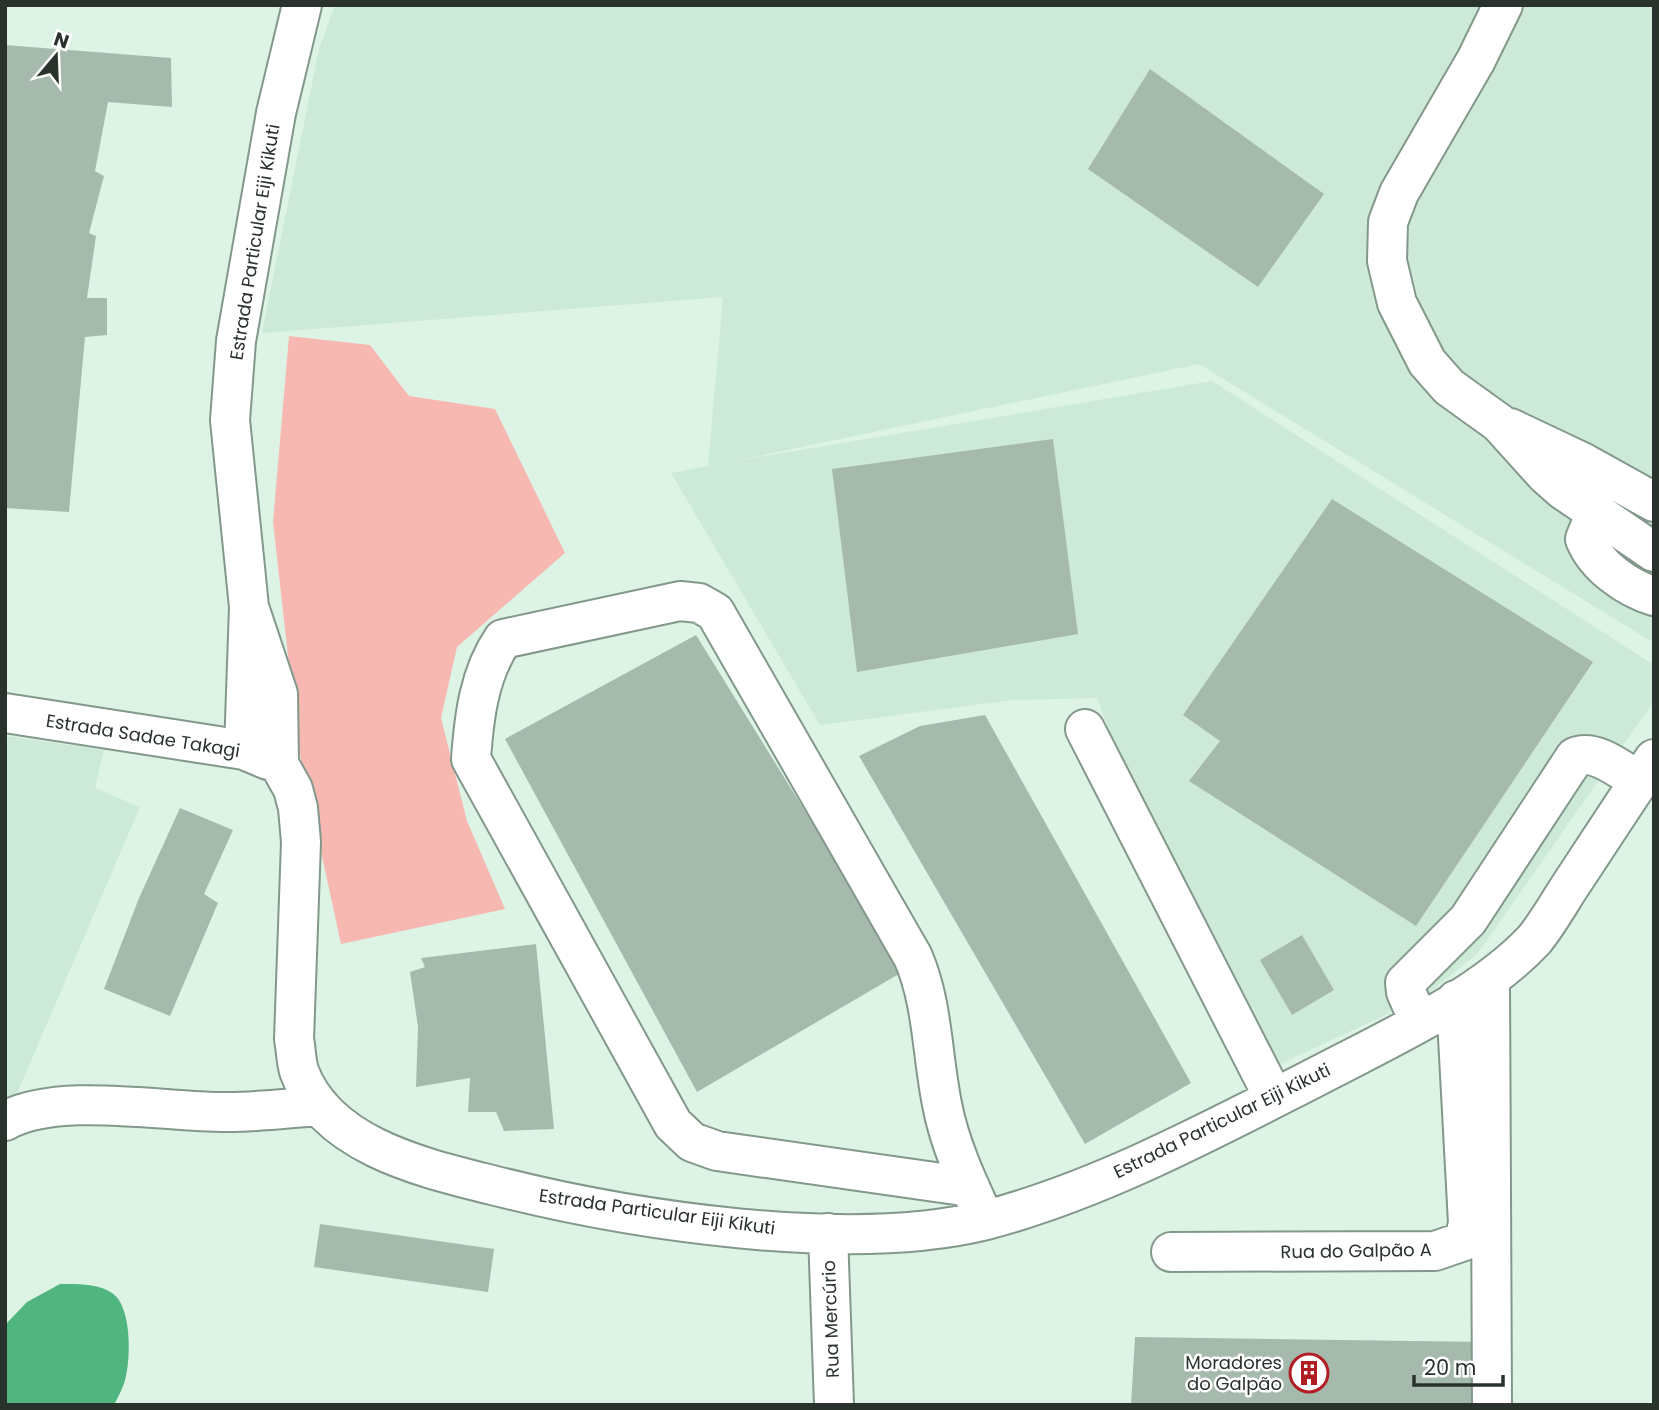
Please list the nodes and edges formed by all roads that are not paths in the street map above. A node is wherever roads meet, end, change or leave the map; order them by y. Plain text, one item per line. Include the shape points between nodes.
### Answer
1 (302, 5) edge
2 (1503, 5) edge
3 (1499, 423) junction
4 (1654, 502) edge
5 (1595, 512) junction
6 (1654, 552) edge
7 (1654, 596) edge
8 (249, 607) junction
9 (5, 713) edge
10 (1085, 729) dead end
11 (244, 750) junction
12 (279, 764) junction
13 (1646, 770) edge
14 (1490, 980) junction
15 (1456, 1000) junction
16 (1419, 1021) junction
17 (1275, 1098) junction
18 (320, 1106) junction
19 (5, 1121) edge
20 (977, 1204) junction
21 (828, 1233) junction
22 (1171, 1252) dead end
23 (834, 1405) edge
24 (1492, 1405) edge

1 - 8 street, Estrada Particular Eiji Kikuti via 276,113 236,341 230,420
2 - 3 street via 1399,193 1385,241 1397,303 1422,354 1449,387
3 - 4 street
3 - 5 street via 1546,475
5 - 6 street
5 - 7 street via 1585,540 1590,551 1603,568
8 - 11 street, Estrada Particular Eiji Kikuti
8 - 12 street, Estrada Particular Eiji Kikuti via 278,694
9 - 11 street, Estrada Sadae Takagi
10 - 17 street
11 - 12 street, Estrada Sadae Takagi
12 - 18 street, Estrada Particular Eiji Kikuti via 293,789 301,842 294,1039 298,1069
13 - 14 street, Estrada Particular Eiji Kikuti via 1536,938
13 - 16 street via 1593,755 1575,757 1468,920 1405,983
14 - 15 street, Estrada Particular Eiji Kikuti
14 - 24 street
15 - 16 street, Estrada Particular Eiji Kikuti
15 - 22 street, Rua do Galpão A via 1468,1223 1464,1241 1435,1251
16 - 17 street, Estrada Particular Eiji Kikuti
17 - 20 street, Estrada Particular Eiji Kikuti via 1062,1196
18 - 19 street via 229,1112 58,1105 20,1112
18 - 21 street, Estrada Particular Eiji Kikuti via 350,1132 387,1152 434,1170 521,1192 726,1226
20 - 20 street via 942,1107 926,998 913,957 715,612 699,603 680,601 503,639 490,657 474,716 471,759 673,1124 692,1142 717,1151
20 - 21 street, Estrada Particular Eiji Kikuti via 948,1227
21 - 23 street, Rua Mercúrio

